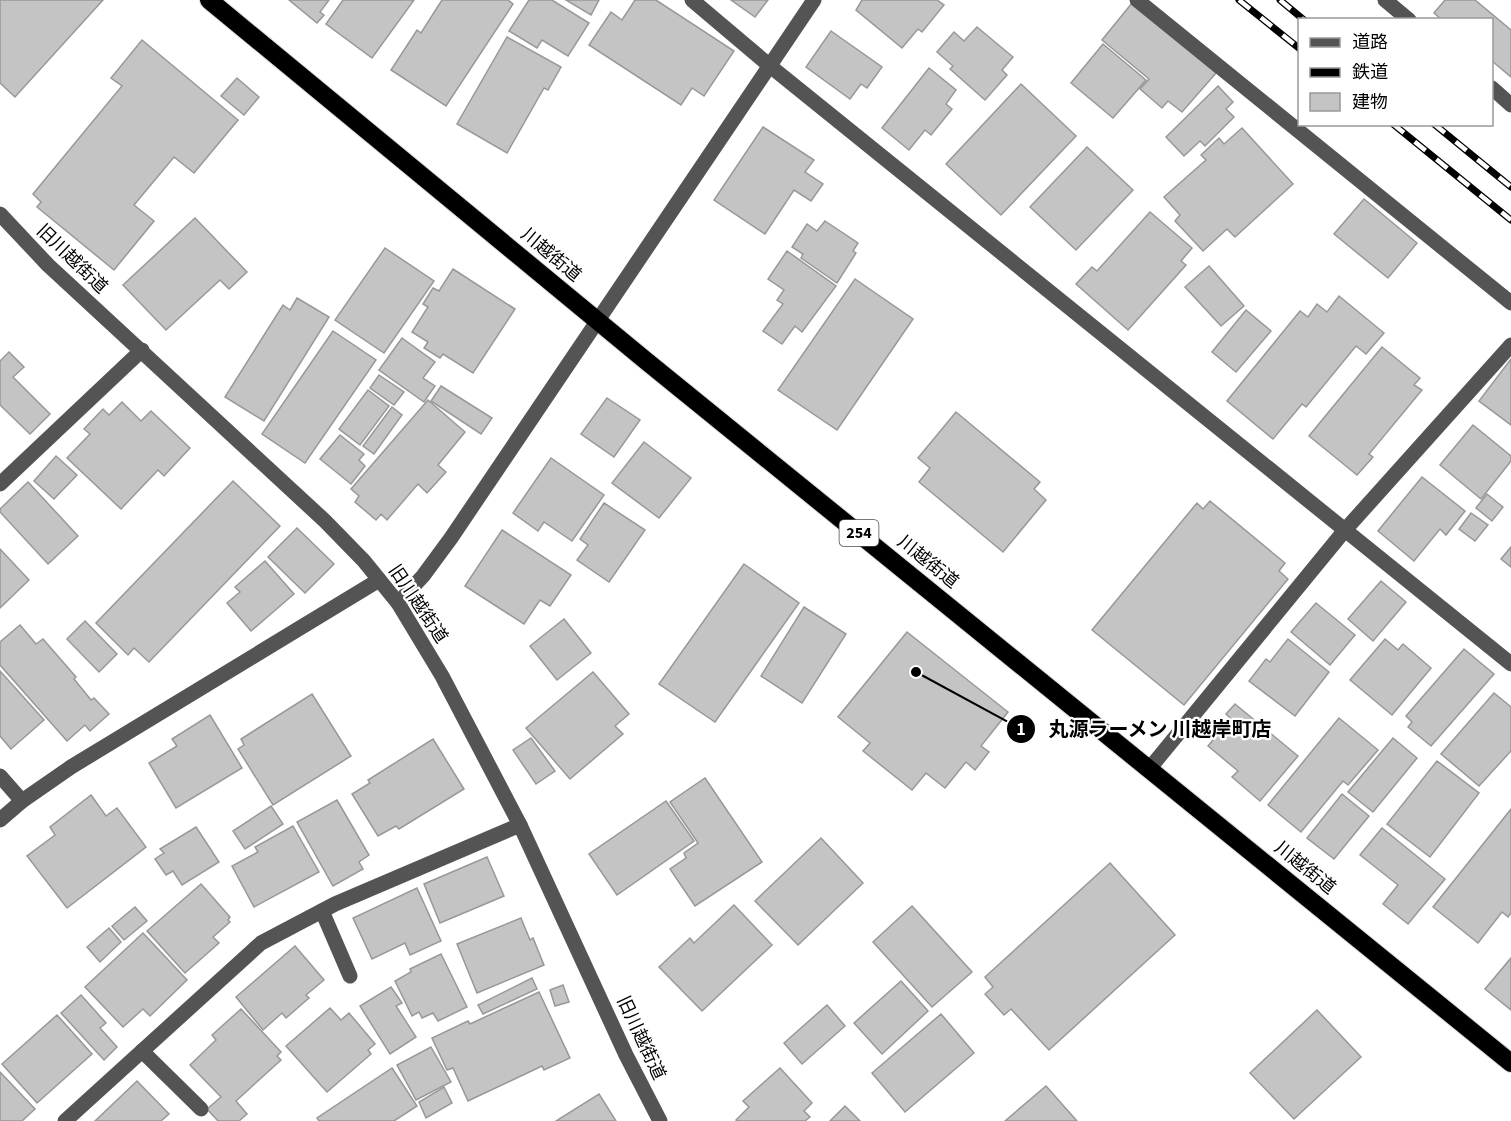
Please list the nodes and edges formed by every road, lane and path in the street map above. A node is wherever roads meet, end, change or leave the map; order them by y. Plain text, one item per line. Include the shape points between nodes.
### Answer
1 (209, 0) edge
2 (692, 0) edge
3 (814, 0) edge
4 (1137, 0) edge
5 (1385, 0) edge
6 (1407, 18) edge
7 (771, 66) junction
8 (1493, 90) edge
9 (1511, 105) edge
10 (0, 214) edge
11 (1511, 303) edge
12 (597, 321) junction
13 (1511, 345) edge
14 (142, 350) junction
15 (0, 484) edge
16 (1345, 530) junction
17 (379, 580) junction
18 (398, 603) junction
19 (1511, 664) edge
20 (1150, 768) junction
21 (0, 776) edge
22 (22, 801) junction
23 (0, 820) edge
24 (520, 825) junction
25 (322, 911) junction
26 (350, 976) dead end
27 (142, 1051) junction
28 (1511, 1063) edge
29 (201, 1109) dead end
30 (65, 1121) edge
31 (660, 1121) edge

1 - 12 highway, 川越街道 / 254
2 - 7 street
3 - 7 street
4 - 11 street
5 - 6 street
7 - 12 street
7 - 16 street
8 - 9 street
10 - 14 street, 旧川越街道 via 48,265
12 - 18 street via 451,538
12 - 20 highway, 川越街道 / 254
13 - 16 street
14 - 15 street
14 - 17 street, 旧川越街道 via 325,522
16 - 19 street
16 - 20 street
17 - 18 street, 旧川越街道
17 - 22 street via 70,767
18 - 24 street, 旧川越街道 via 442,676
20 - 28 highway, 川越街道 / 254
21 - 22 street
22 - 23 street
24 - 25 street
24 - 31 street, 旧川越街道
25 - 26 street
25 - 27 street via 261,943
27 - 29 street
27 - 30 street

